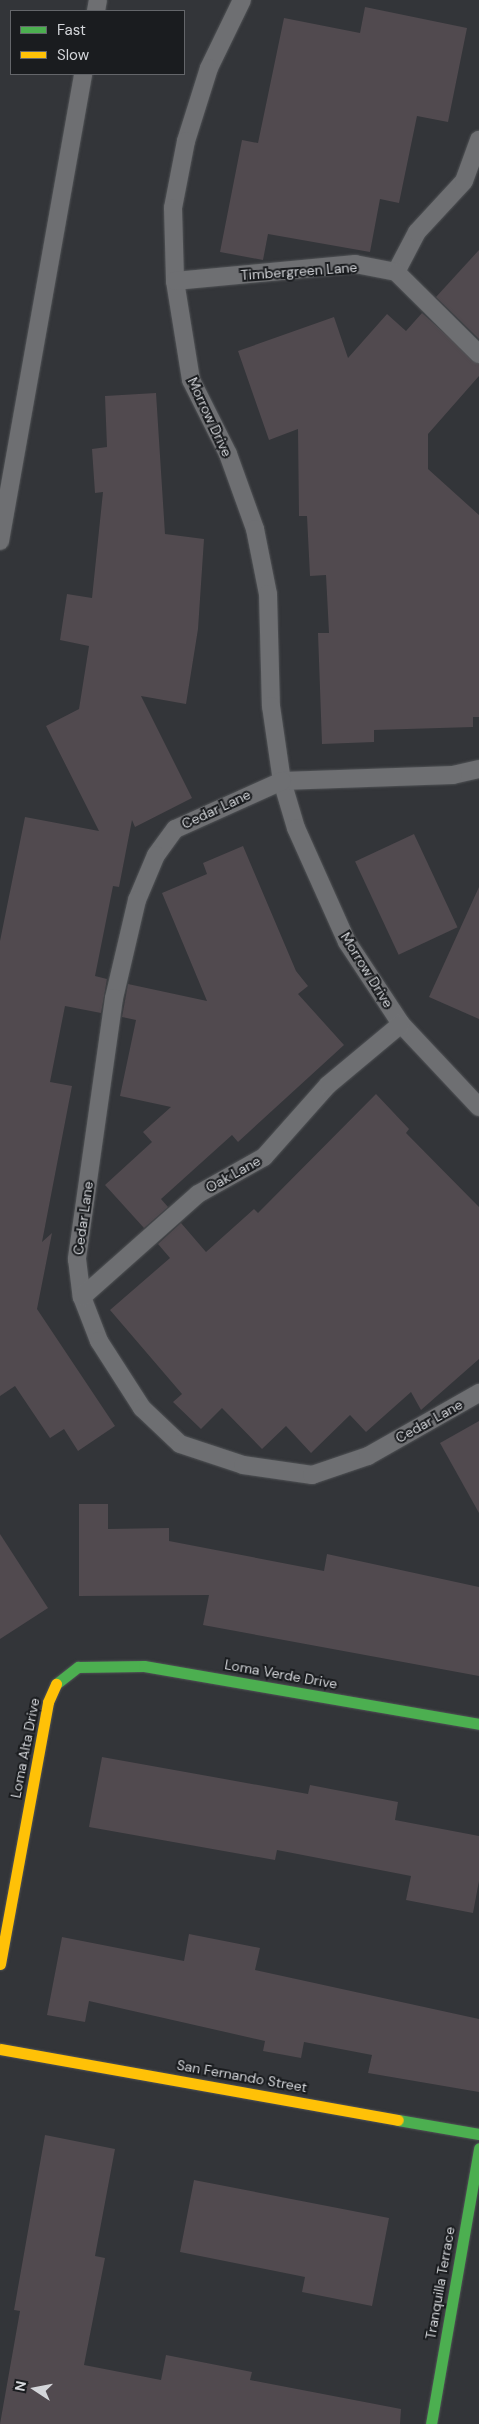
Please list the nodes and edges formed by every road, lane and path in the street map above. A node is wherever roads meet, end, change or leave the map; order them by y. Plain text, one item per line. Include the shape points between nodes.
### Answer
1 (242, 0) edge
2 (83, 75) edge
3 (479, 140) edge
4 (396, 272) junction
5 (175, 282) junction
6 (479, 354) edge
7 (0, 540) edge
8 (479, 769) edge
9 (282, 781) junction
10 (401, 1024) junction
11 (479, 1107) edge
12 (82, 1297) junction
13 (479, 1393) edge
14 (78, 1668) joint
15 (479, 1724) edge
16 (0, 1964) edge
17 (0, 2049) edge
18 (479, 2134) edge
19 (479, 2148) edge
20 (431, 2424) edge

1 - 5 lane, Morrow Drive via 208,68 186,141 173,208
2 - 7 lane
3 - 4 lane via 464,181 417,232
4 - 5 lane, Timbergreen Lane via 355,264
4 - 6 lane
5 - 9 lane, Morrow Drive via 191,380 228,454 255,529 268,594 271,706
8 - 9 lane via 453,775
9 - 10 lane, Morrow Drive via 296,828 347,942
9 - 12 lane, Cedar Lane via 175,829 156,855 136,900 114,998 77,1259
10 - 11 lane, Morrow Drive
10 - 12 lane, Oak Lane via 328,1086 264,1158 198,1194
12 - 13 lane, Cedar Lane via 99,1341 142,1408 180,1444 243,1465 312,1475 368,1456
14 - 15 street, Loma Verde Drive via 144,1666
14 - 16 street, Loma Alta Drive via 58,1679 48,1702
17 - 18 street, San Fernando Street
19 - 20 street, Tranquilla Terrace

